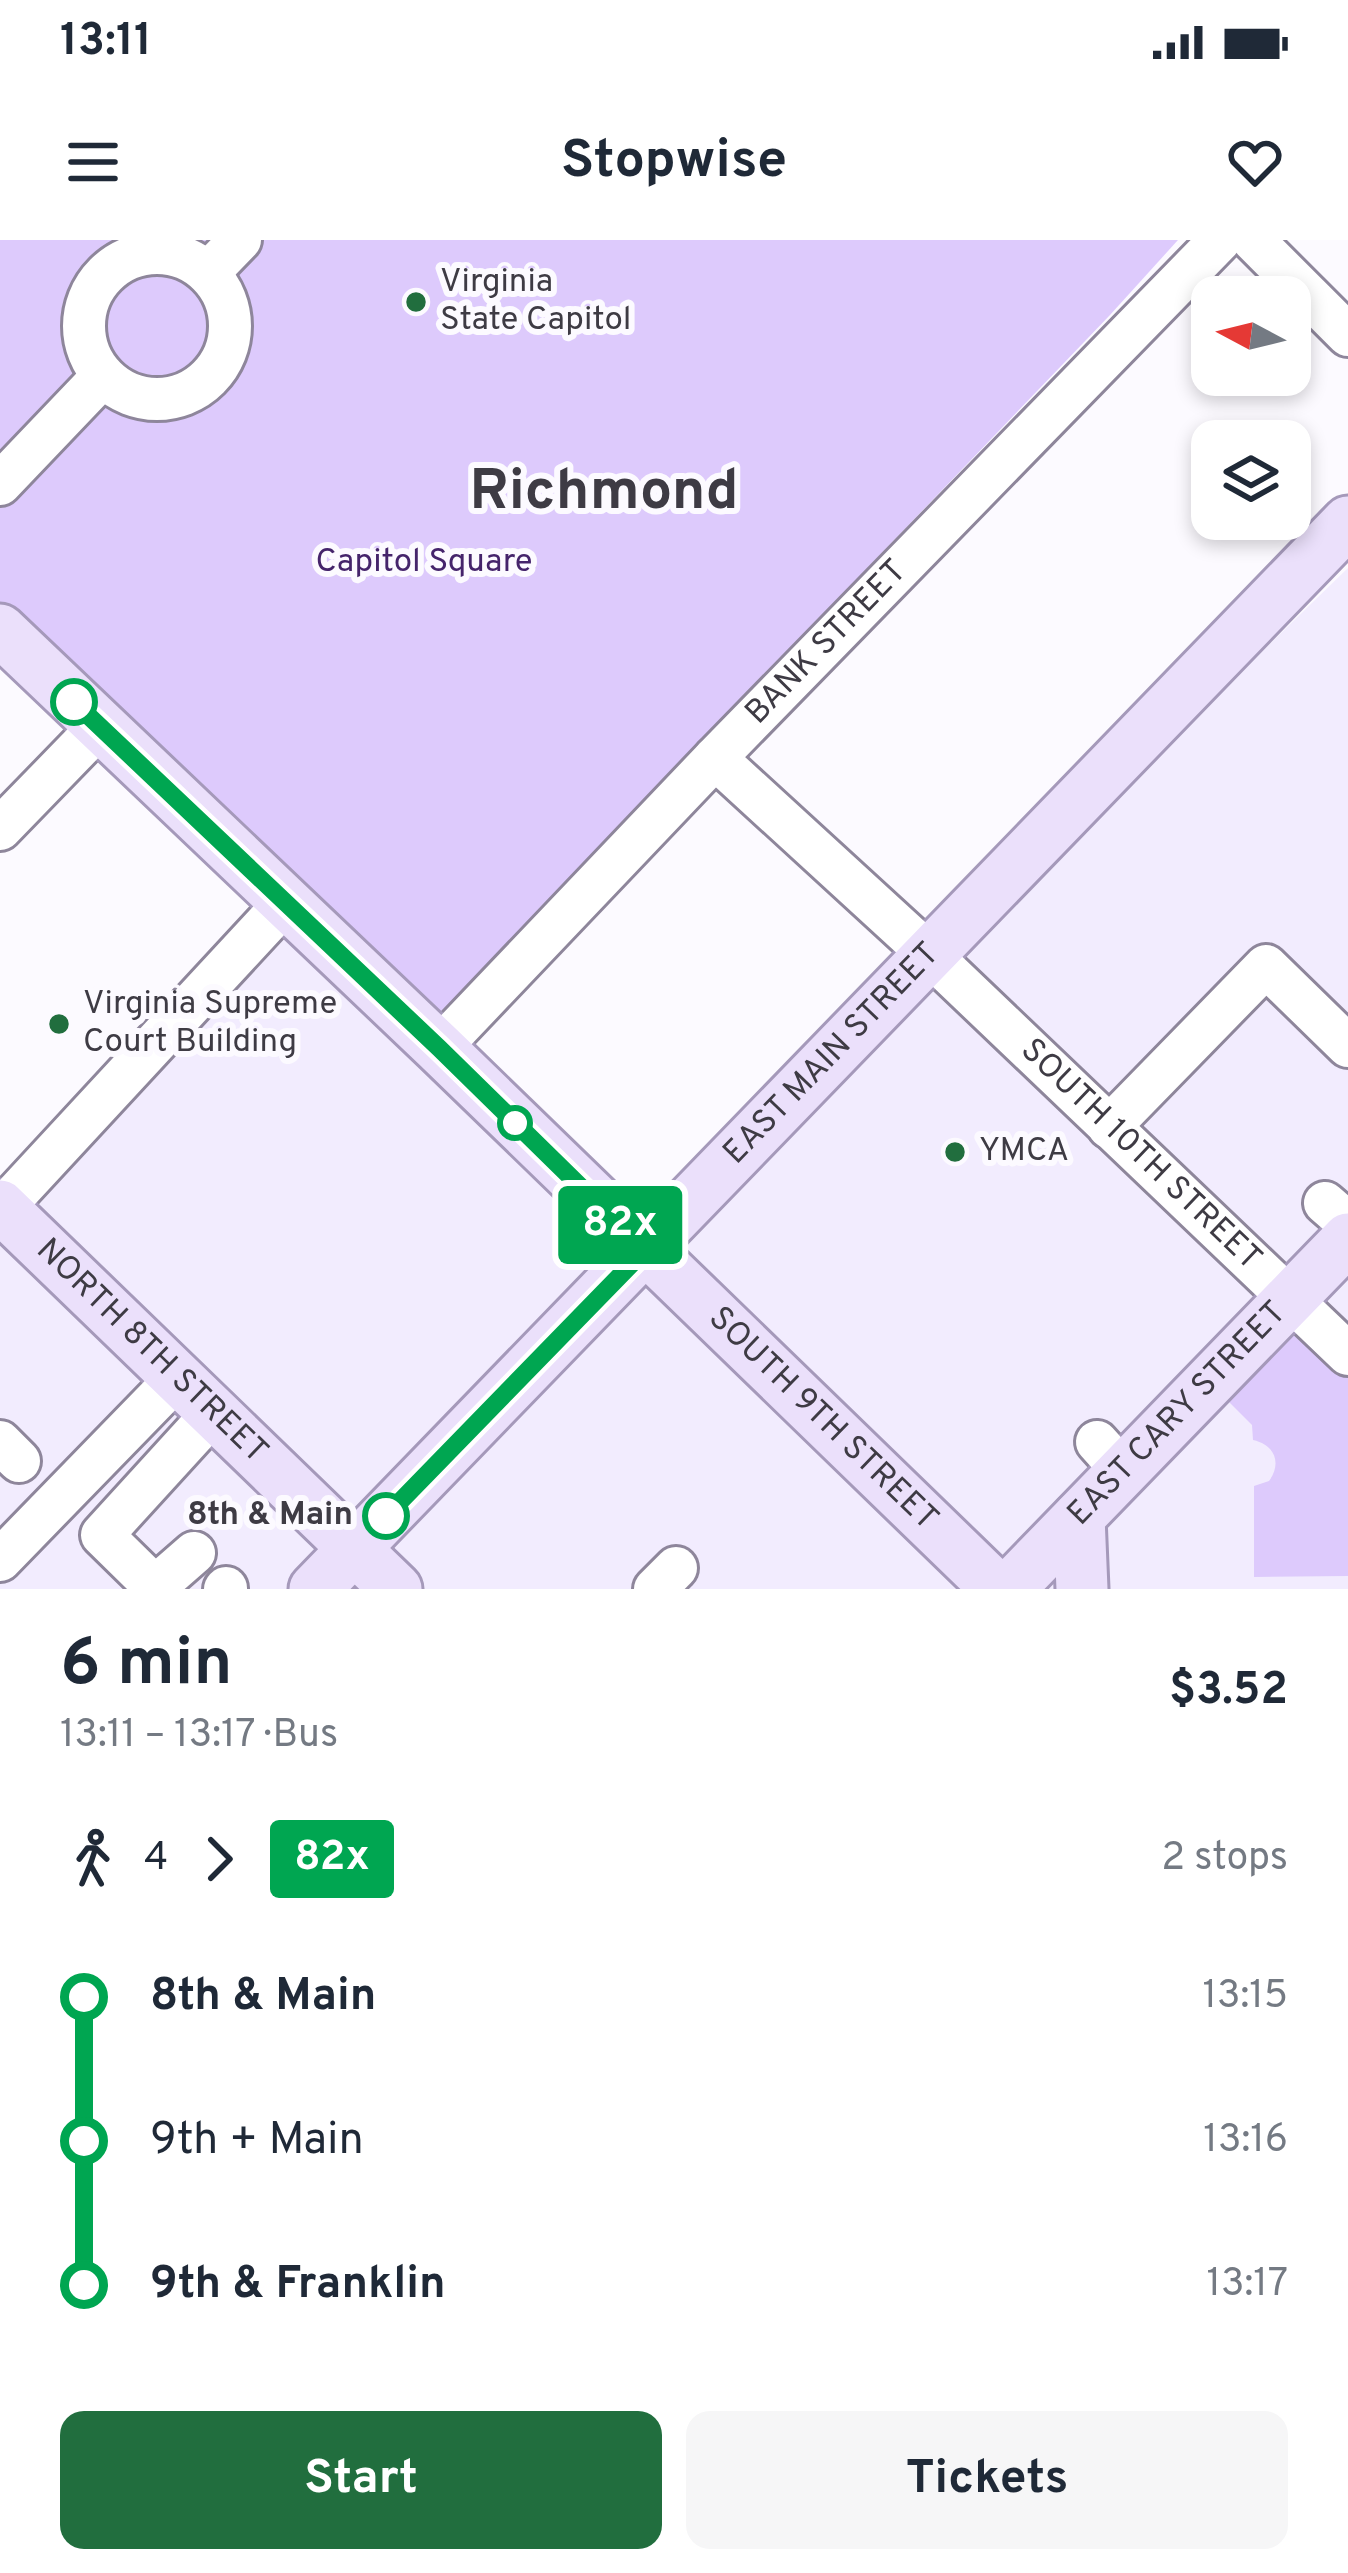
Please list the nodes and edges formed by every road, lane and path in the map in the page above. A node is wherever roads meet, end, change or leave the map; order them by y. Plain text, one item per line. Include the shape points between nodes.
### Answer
1 (240, 240) edge
2 (1220, 240) edge
3 (1253, 240) edge
4 (208, 273) junction
5 (1348, 334) edge
6 (103, 376) junction
7 (0, 484) edge
8 (1348, 522) edge
9 (0, 630) edge
10 (100, 726) junction
11 (715, 758) junction
12 (0, 830) edge
13 (285, 903) junction
14 (930, 955) junction
15 (1348, 1046) edge
16 (439, 1048) junction
17 (1109, 1126) junction
18 (1, 1208) edge
19 (1340, 1222) edge
20 (645, 1250) junction
21 (1290, 1299) junction
22 (1348, 1354) edge
23 (178, 1376) junction
24 (214, 1412) junction
25 (1078, 1517) junction
26 (354, 1549) junction
27 (194, 1553) dead end
28 (0, 1560) edge
29 (156, 1588) edge
30 (315, 1589) edge
31 (396, 1589) edge
32 (997, 1589) edge
33 (1009, 1589) edge
34 (1082, 1589) edge

1 - 4 street
2 - 11 street, BANK STREET
3 - 5 street
4 - 6 street via 173,253 113,266 88,298 84,319 84,339
4 - 6 street via 230,314 222,360 208,379 166,399 143,398
6 - 7 street
8 - 14 main road, EAST MAIN STREET
9 - 10 main road, SOUTH 9TH STREET
10 - 12 street
10 - 13 main road, SOUTH 9TH STREET
11 - 14 street, SOUTH 10TH STREET
11 - 16 street, BANK STREET
13 - 16 main road, SOUTH 9TH STREET
13 - 18 street
14 - 17 street, SOUTH 10TH STREET
14 - 20 main road, EAST MAIN STREET
15 - 17 street via 1266,966 1249,993
16 - 20 main road, SOUTH 9TH STREET
17 - 21 street, SOUTH 10TH STREET
18 - 23 main road, NORTH 8TH STREET
19 - 21 main road, EAST CARY STREET
20 - 26 main road, EAST MAIN STREET
20 - 32 main road, SOUTH 9TH STREET via 857,1430
21 - 22 street, SOUTH 10TH STREET
21 - 25 main road, EAST CARY STREET via 1110,1457
23 - 24 main road, NORTH 8TH STREET
23 - 28 street
24 - 26 main road, NORTH 8TH STREET
24 - 29 street via 102,1535
25 - 33 main road, EAST CARY STREET
25 - 34 main road
26 - 30 main road, EAST MAIN STREET
26 - 31 main road, NORTH 8TH STREET
27 - 29 street

